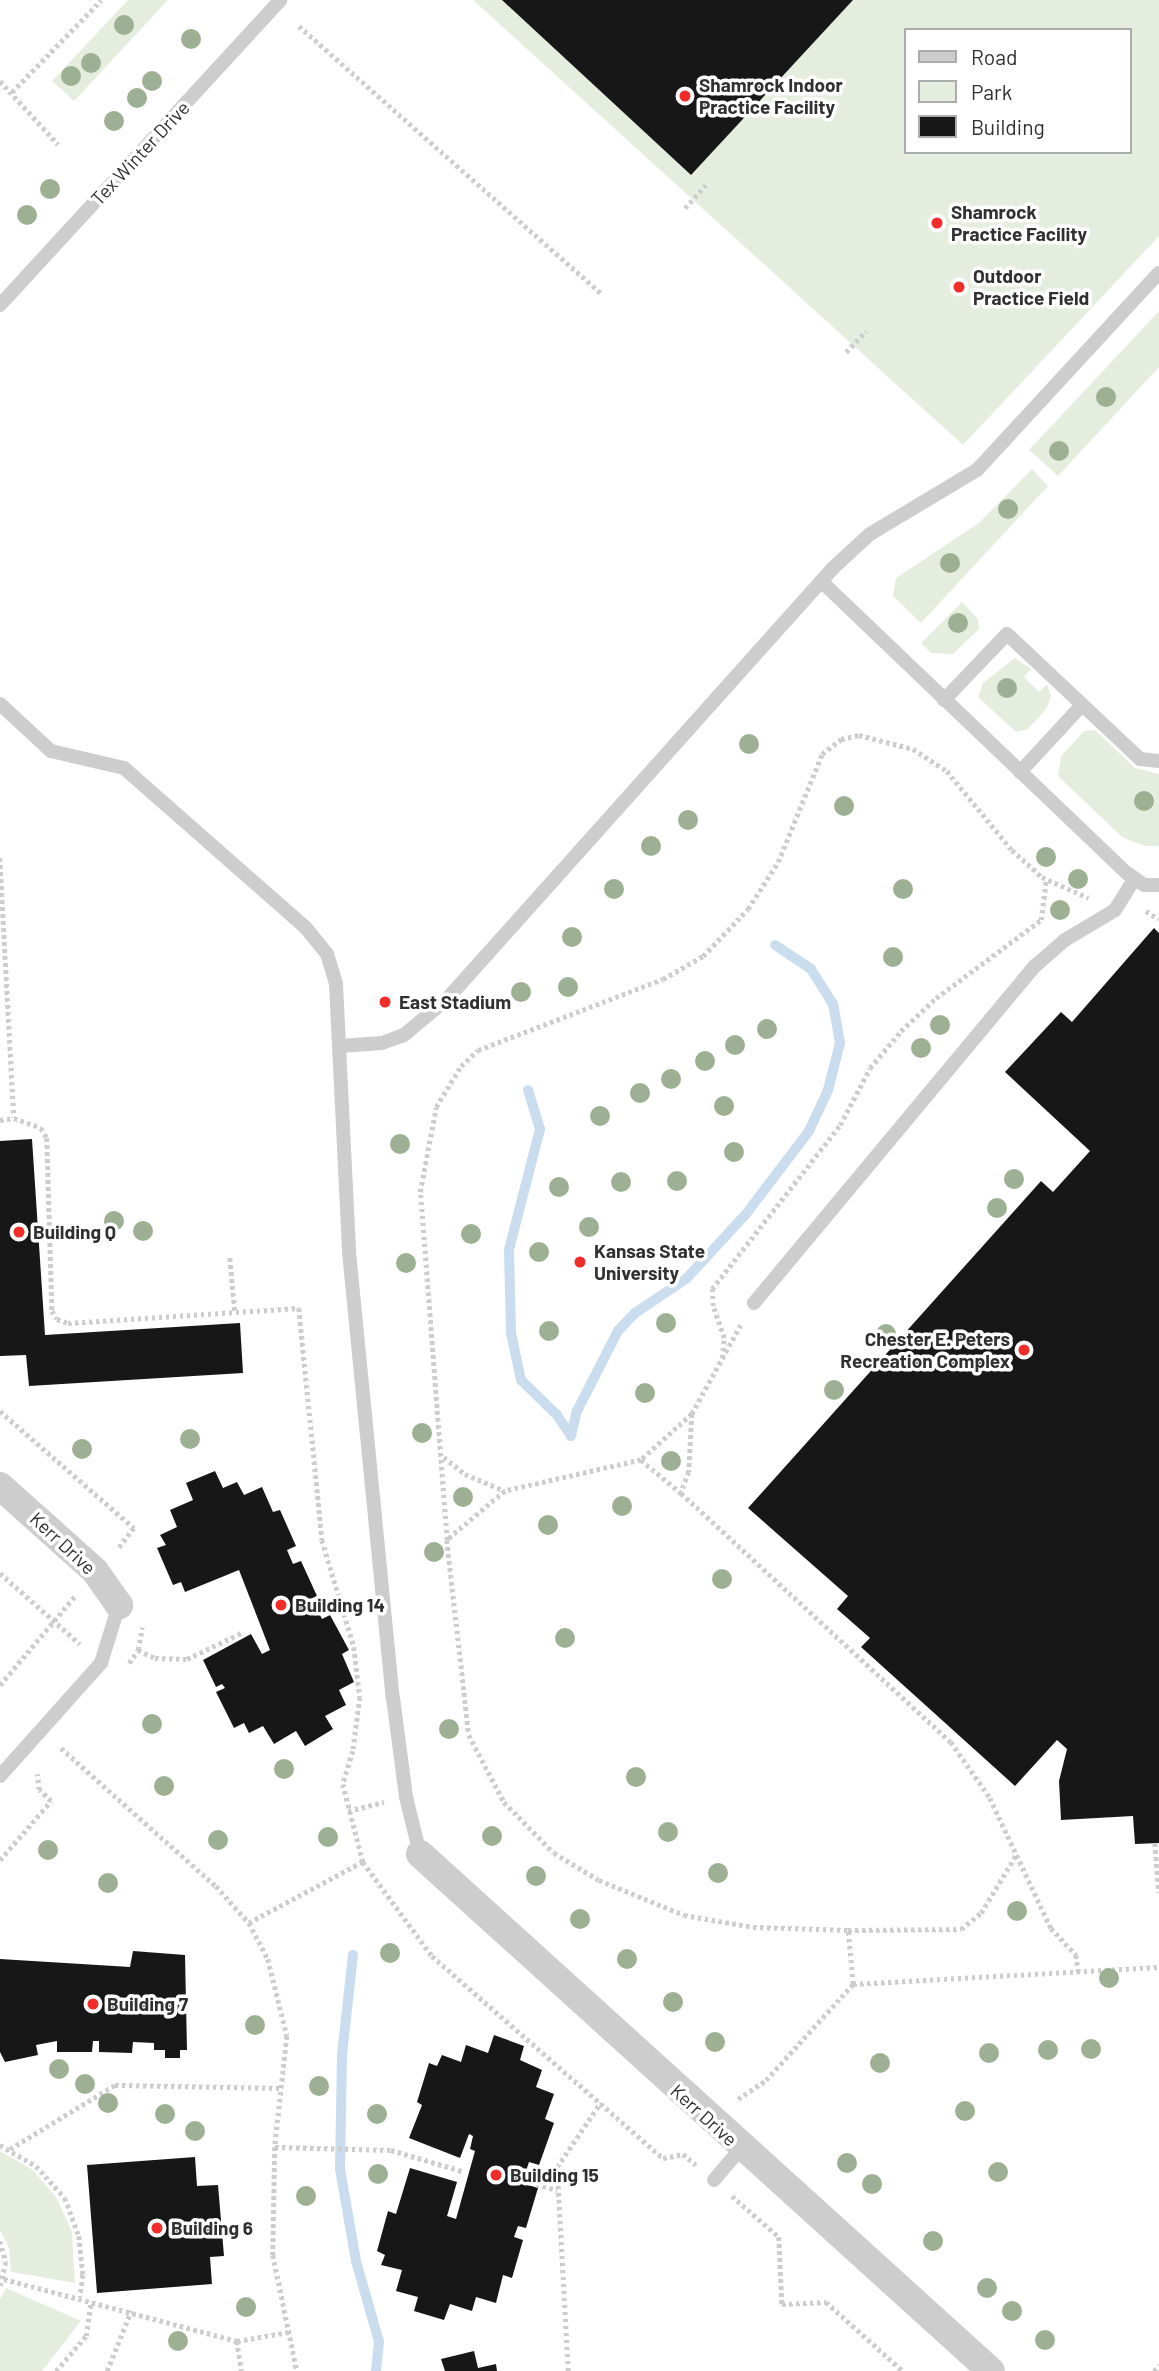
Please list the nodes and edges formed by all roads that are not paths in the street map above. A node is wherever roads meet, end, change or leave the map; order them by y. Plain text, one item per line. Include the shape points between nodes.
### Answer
1 (280, 0) edge
2 (1159, 273) edge
3 (0, 305) edge
4 (821, 581) junction
5 (944, 700) junction
6 (0, 704) edge
7 (1082, 705) junction
8 (1159, 761) edge
9 (1020, 772) junction
10 (1134, 879) junction
11 (1159, 885) edge
12 (340, 1046) junction
13 (754, 1303) road end
14 (0, 1486) edge
15 (119, 1605) joint
16 (0, 1776) edge
17 (420, 1854) joint
18 (741, 2148) junction
19 (714, 2180) road end
20 (991, 2371) edge

1 - 3 lane, Tex Winter Drive
2 - 4 lane via 977,470 870,534
4 - 5 lane
4 - 12 lane via 447,999 404,1035
5 - 7 lane via 1007,634
5 - 9 lane
6 - 12 lane via 51,751 124,768 306,928 327,954 336,984
7 - 8 lane via 1140,759
7 - 9 lane
9 - 10 lane
10 - 11 lane
10 - 13 lane via 1115,910 1065,940 1035,966
12 - 17 lane via 349,1252 406,1797
14 - 15 street, Kerr Drive via 95,1571
15 - 16 lane via 101,1663
17 - 18 street, Kerr Drive
18 - 19 lane
18 - 20 street, Kerr Drive

